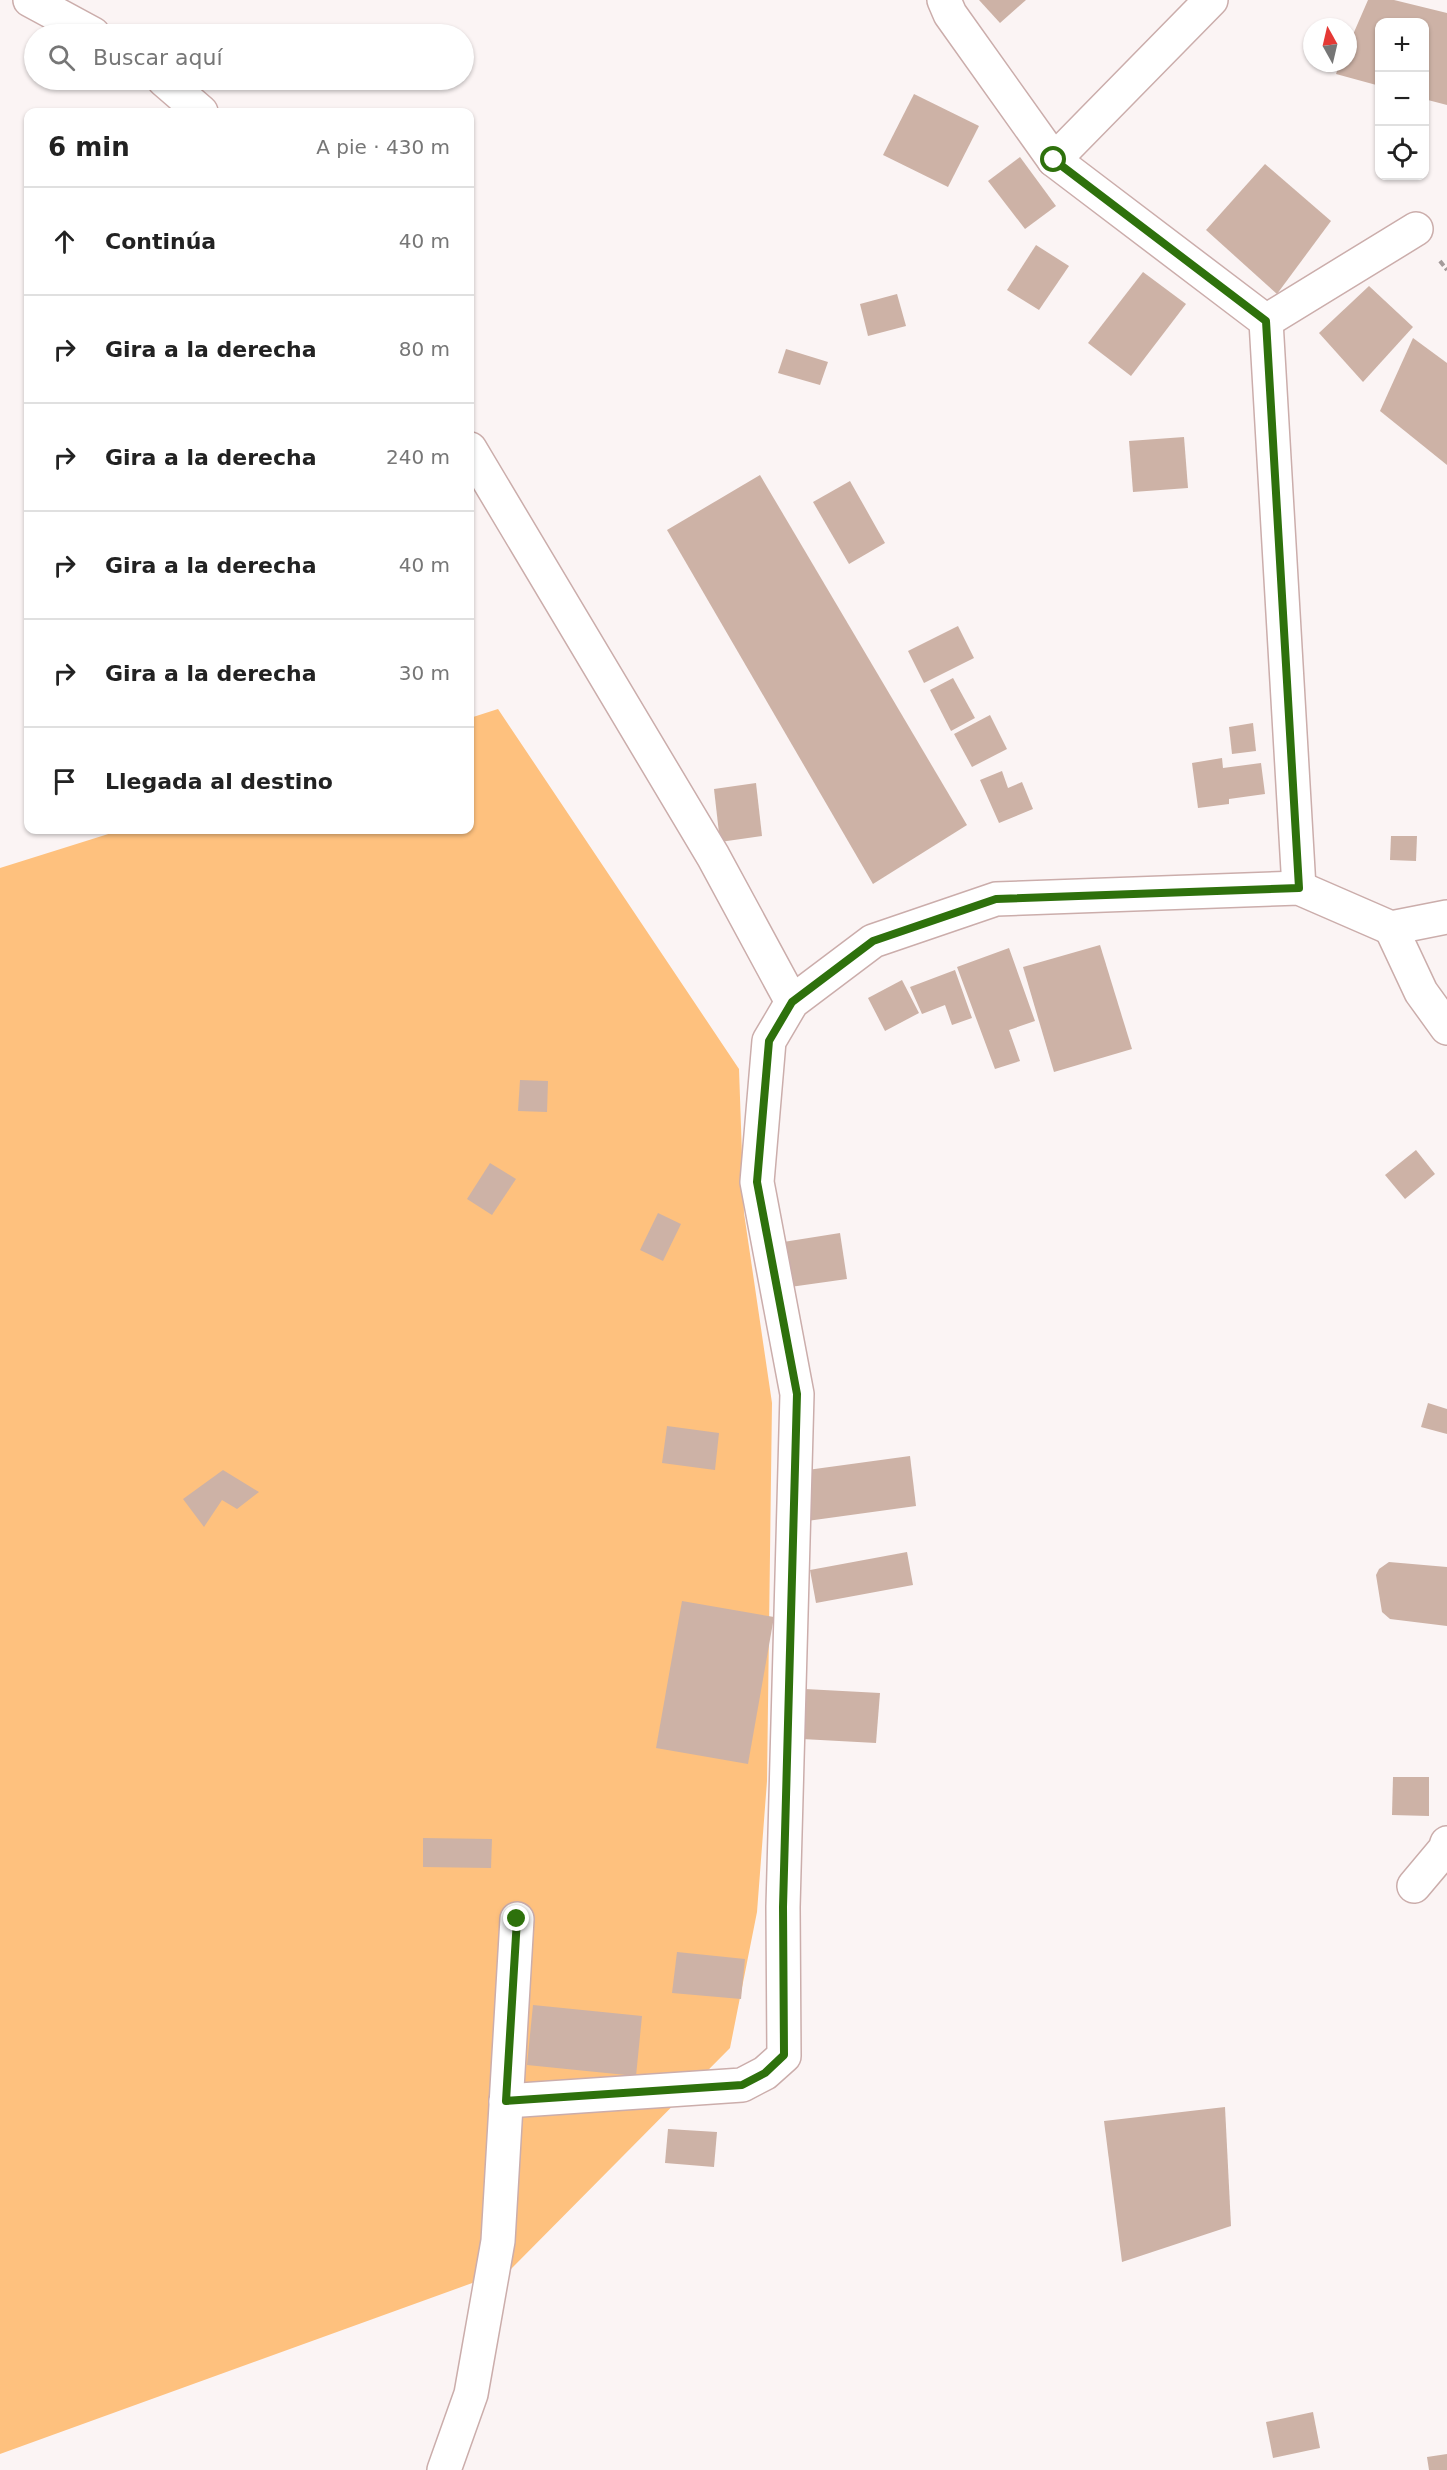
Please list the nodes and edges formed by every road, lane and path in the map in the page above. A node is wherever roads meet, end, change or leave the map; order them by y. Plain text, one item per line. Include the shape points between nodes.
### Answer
1 (30, 0) edge
2 (944, 0) edge
3 (1211, 0) edge
4 (74, 24) edge
5 (176, 90) edge
6 (196, 108) edge
7 (1054, 160) junction
8 (1416, 229) dead end
9 (1266, 321) junction
10 (474, 456) edge
11 (1299, 888) junction
12 (1447, 917) edge
13 (1391, 928) junction
14 (792, 1002) junction
15 (1447, 1028) edge
16 (1447, 1843) edge
17 (1414, 1886) dead end
18 (517, 1919) dead end
19 (506, 2101) junction
20 (444, 2470) edge

1 - 4 street
2 - 7 street
3 - 7 street
5 - 6 street
7 - 9 street
8 - 9 street
9 - 11 street
10 - 14 street via 713,856
11 - 13 street
11 - 14 street via 996,899 873,941
12 - 13 street
13 - 15 street via 1421,992
14 - 19 street via 769,1041 757,1182 797,1394 783,1907 784,2055 765,2073 742,2085
16 - 17 street
18 - 19 street
19 - 20 street via 496,2253 471,2394

